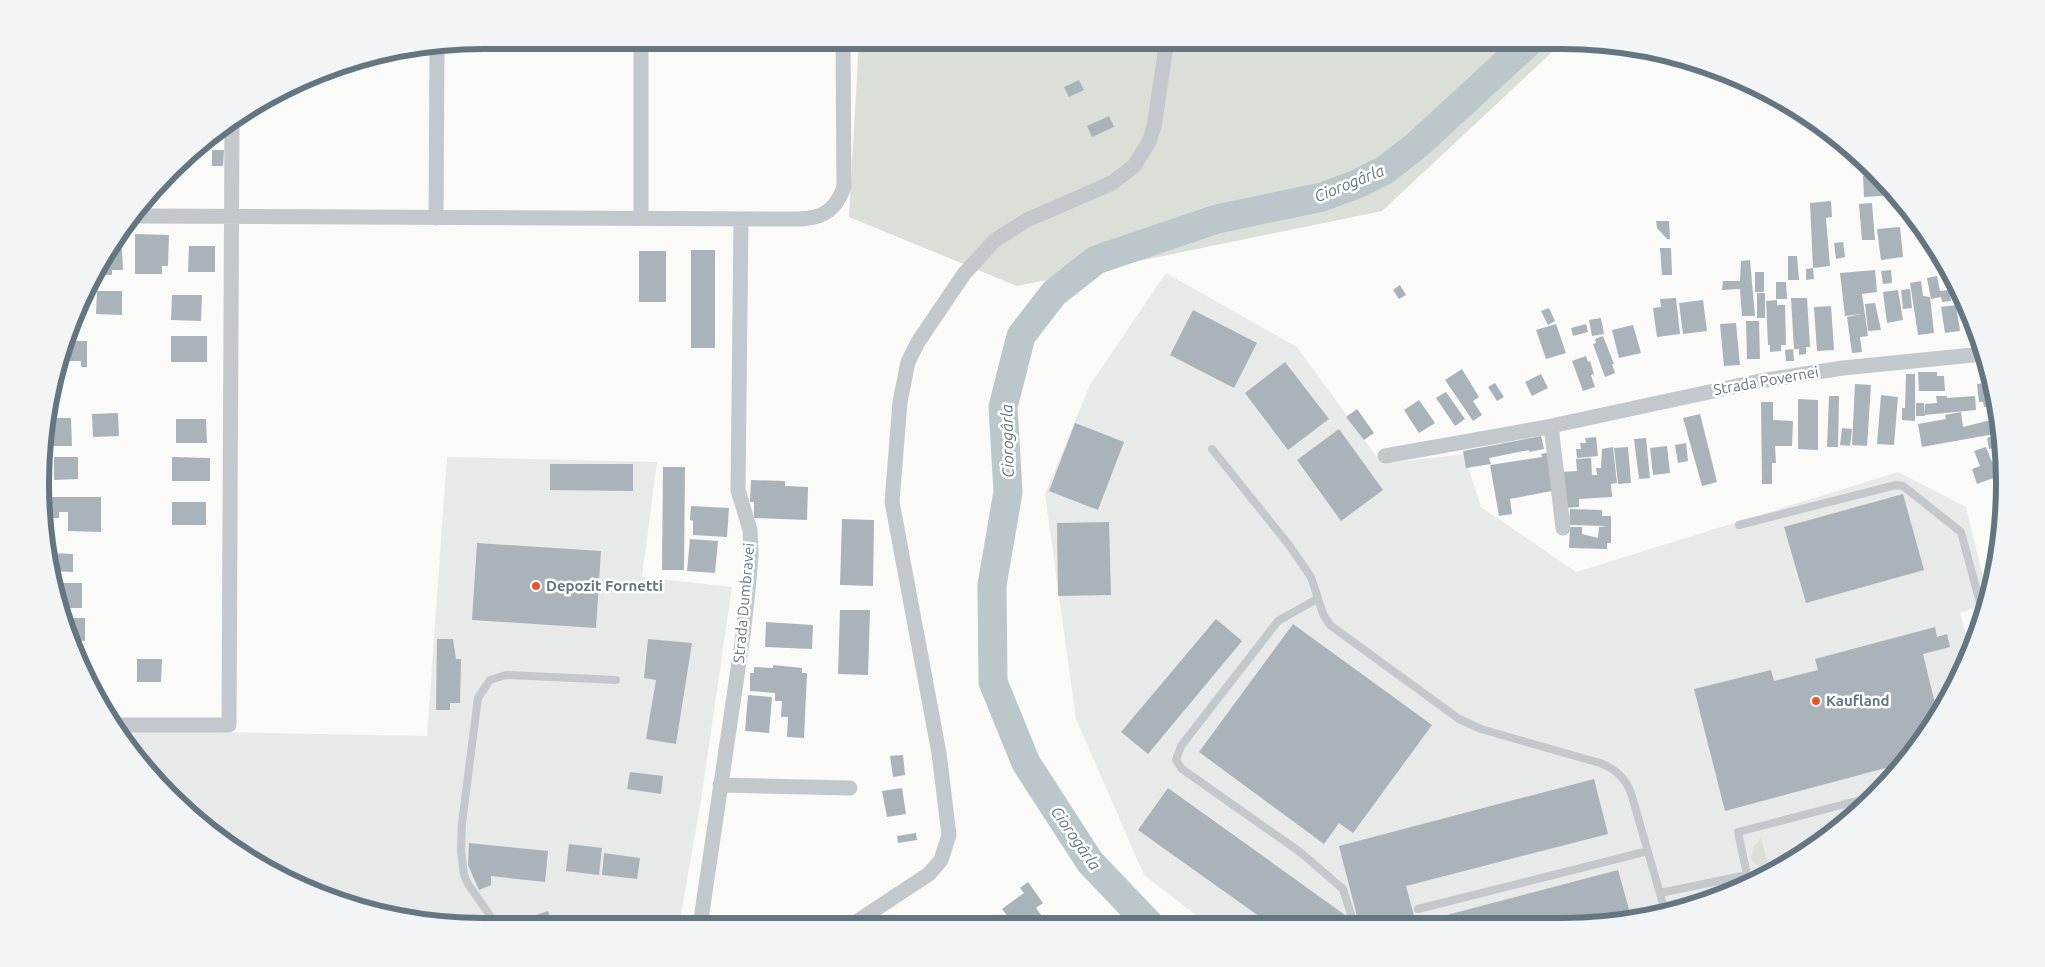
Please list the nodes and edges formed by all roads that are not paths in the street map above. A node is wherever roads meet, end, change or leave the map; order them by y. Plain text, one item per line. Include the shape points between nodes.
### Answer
1 (641, 49) edge
2 (843, 49) edge
3 (1166, 49) edge
4 (436, 51) edge
5 (232, 129) edge
6 (141, 216) edge
7 (232, 216) junction
8 (641, 217) junction
9 (436, 218) junction
10 (741, 219) junction
11 (1976, 355) edge
12 (1551, 426) junction
13 (1212, 449) dead end
14 (1385, 456) dead end
15 (1739, 525) dead end
16 (1563, 528) dead end
17 (1317, 599) junction
18 (1980, 601) edge
19 (616, 680) dead end
20 (122, 725) edge
21 (720, 785) junction
22 (850, 788) dead end
23 (1859, 800) edge
24 (1648, 852) junction
25 (1660, 893) junction
26 (1664, 906) edge
27 (1418, 909) dead end
28 (492, 918) edge
29 (701, 918) edge
30 (862, 918) edge
31 (1352, 918) edge

1 - 8 street
2 - 10 street via 844,187 838,202 825,214 812,217
3 - 30 street via 1154,127 1134,166 1112,182 1027,220 995,240 964,274 908,362 900,402 892,502 939,753 949,835 942,860 929,874
4 - 9 street
5 - 7 street
6 - 7 street
7 - 9 street
7 - 20 street via 229,724
8 - 9 street
8 - 10 street
10 - 21 street, Strada Dumbravei via 738,490 750,530 751,556 743,635
11 - 12 street, Strada Povernei via 1760,380
12 - 14 street, Strada Povernei
12 - 16 street
13 - 17 lane via 1311,576
15 - 18 lane via 1896,485 1903,486 1961,532
17 - 24 lane via 1330,625 1459,719 1481,729 1600,763 1617,772 1631,793
17 - 31 lane via 1278,621 1181,746 1176,760 1182,769 1300,852 1344,889
19 - 28 lane via 506,675 490,680 478,698 462,823 462,864 468,884
21 - 22 street
21 - 29 street, Strada Dumbravei
23 - 25 lane via 1738,832 1747,875
24 - 25 lane
24 - 27 lane
25 - 26 lane

